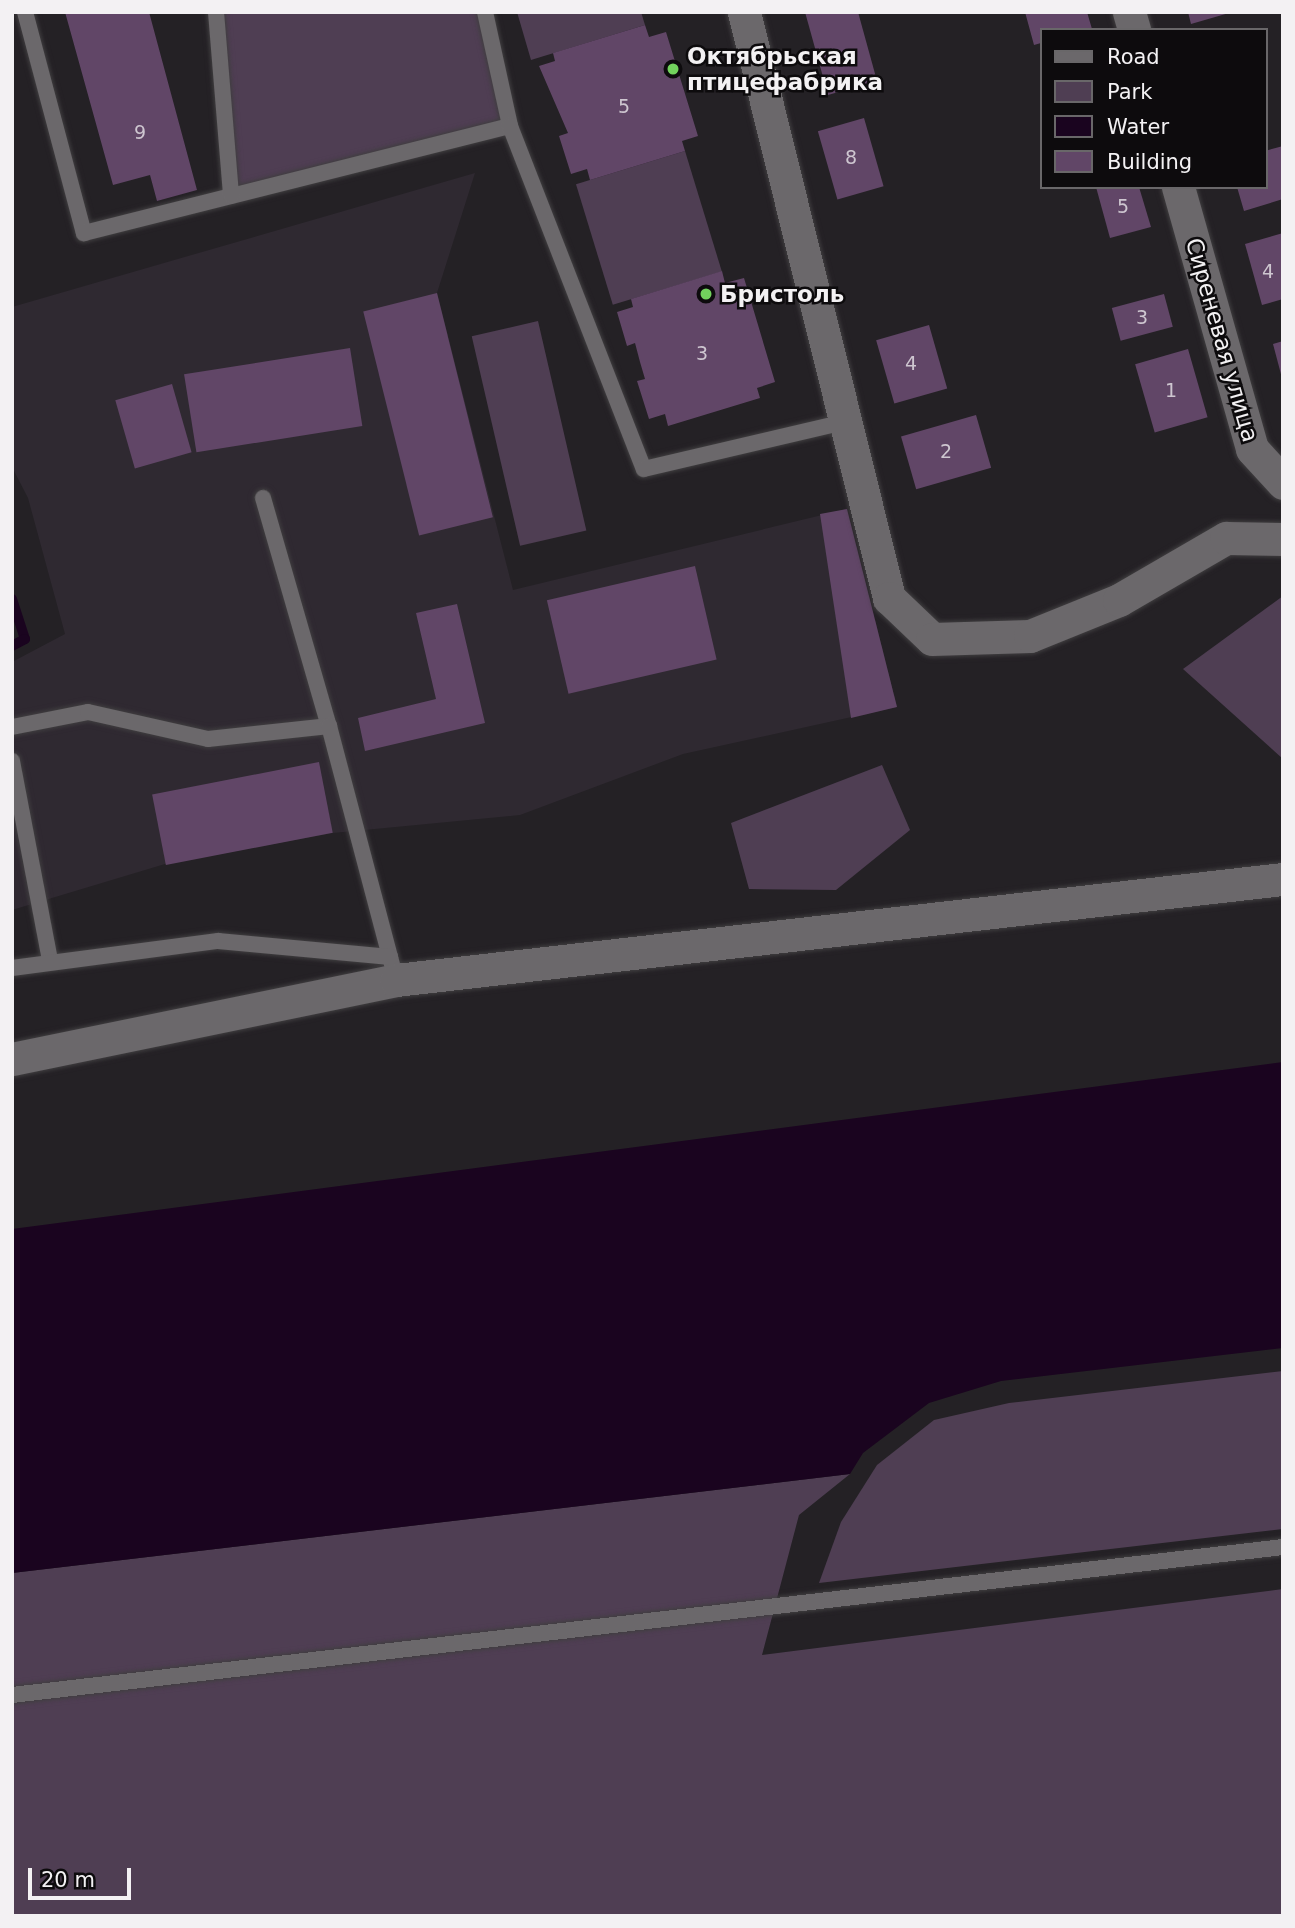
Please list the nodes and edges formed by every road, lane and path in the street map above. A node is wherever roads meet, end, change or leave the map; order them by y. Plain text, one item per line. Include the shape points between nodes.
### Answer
1 (25, 12) edge
2 (216, 12) edge
3 (485, 12) edge
4 (744, 12) edge
5 (510, 125) junction
6 (1179, 189) edge
7 (232, 195) junction
8 (849, 421) junction
9 (1283, 483) edge
10 (263, 498) dead end
11 (1283, 539) edge
12 (329, 726) junction
13 (12, 727) edge
14 (12, 761) edge
15 (1283, 879) edge
16 (50, 961) junction
17 (12, 968) edge
18 (393, 969) junction
19 (12, 1059) edge
20 (1283, 1547) edge
21 (12, 1695) edge

1 - 7 lane via 84,233
2 - 7 lane
3 - 5 lane
4 - 8 street
5 - 7 lane
5 - 8 lane via 644,469
6 - 9 street, Сиреневая улица via 1252,449
8 - 11 street via 889,598 932,639 1030,636 1119,600 1226,538
10 - 12 lane
12 - 13 lane via 208,739 88,712
12 - 18 lane
14 - 16 lane
15 - 18 street
16 - 17 lane
16 - 18 lane via 218,941
18 - 19 street
20 - 21 lane

